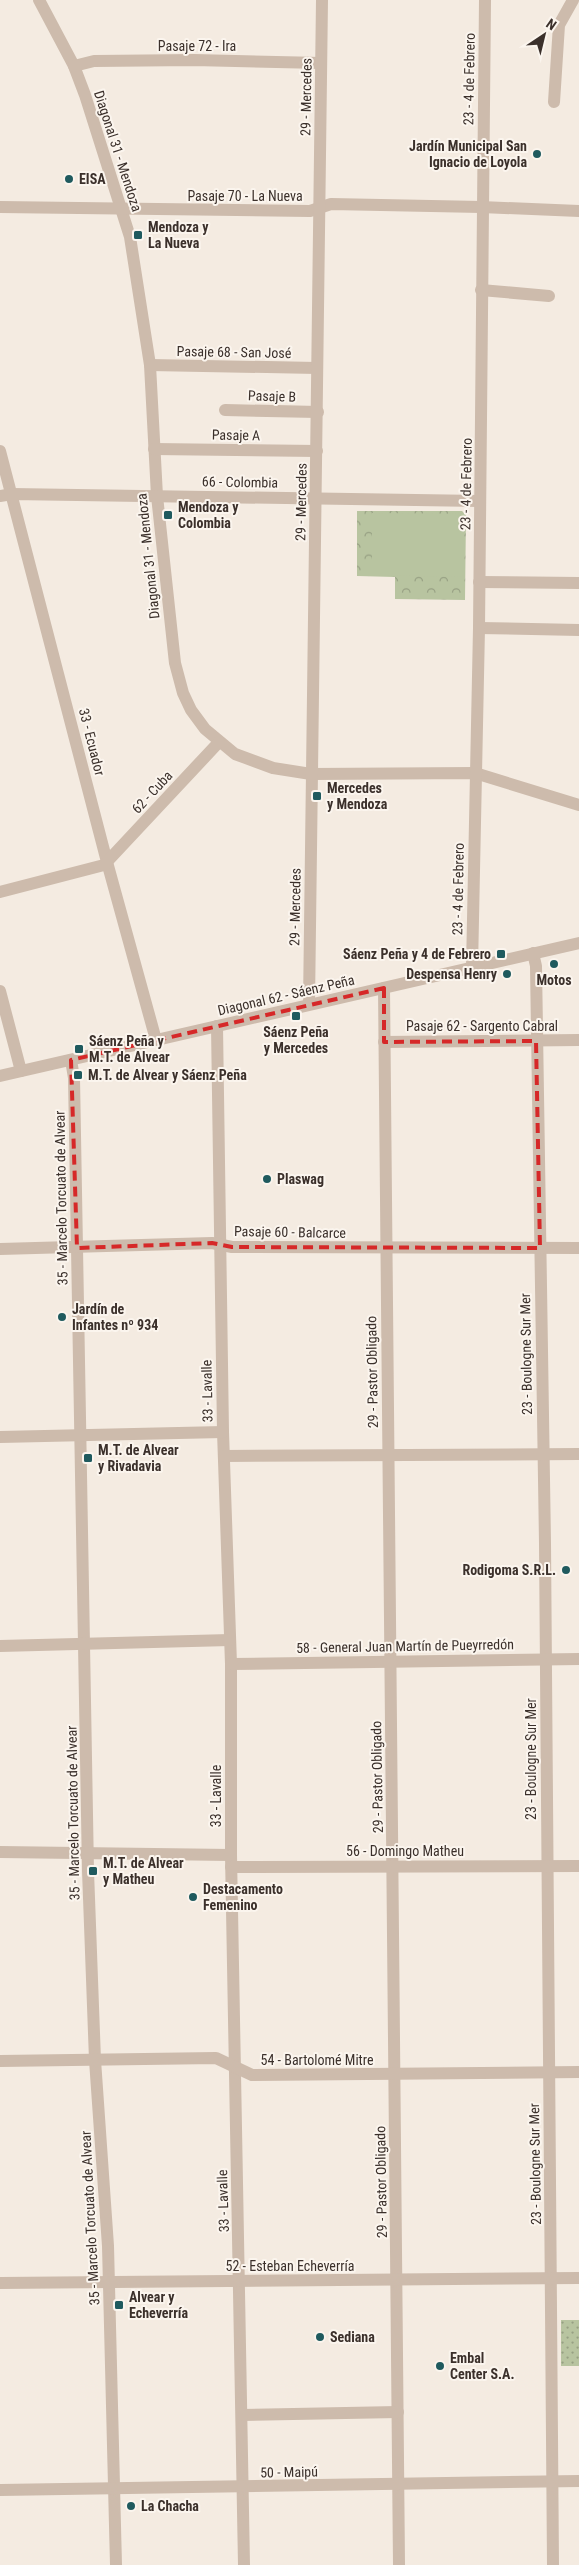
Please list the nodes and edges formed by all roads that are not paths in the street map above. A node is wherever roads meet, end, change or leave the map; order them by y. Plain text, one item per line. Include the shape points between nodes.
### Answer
1 (40, 0) edge
2 (322, 0) edge
3 (485, 0) edge
4 (573, 0) edge
5 (321, 63) junction
6 (74, 66) junction
7 (554, 102) dead end
8 (0, 207) edge
9 (482, 207) junction
10 (320, 208) junction
11 (122, 210) junction
12 (579, 211) edge
13 (481, 290) junction
14 (549, 296) dead end
15 (150, 365) junction
16 (317, 368) junction
17 (225, 410) dead end
18 (318, 412) junction
19 (154, 449) junction
20 (0, 451) edge
21 (317, 451) junction
22 (6, 495) edge
23 (157, 496) junction
24 (315, 499) junction
25 (480, 501) junction
26 (480, 582) junction
27 (579, 584) edge
28 (479, 628) junction
29 (579, 630) edge
30 (219, 742) junction
31 (476, 773) junction
32 (311, 774) junction
33 (579, 805) edge
34 (107, 862) junction
35 (0, 892) edge
36 (579, 943) edge
37 (533, 953) junction
38 (472, 968) junction
39 (384, 988) junction
40 (0, 992) edge
41 (309, 1004) junction
42 (217, 1026) junction
43 (156, 1040) junction
44 (579, 1040) edge
45 (536, 1041) junction
46 (384, 1042) junction
47 (71, 1060) junction
48 (21, 1071) junction
49 (0, 1076) edge
50 (221, 1245) junction
51 (77, 1248) junction
52 (540, 1248) junction
53 (579, 1248) edge
54 (0, 1249) edge
55 (386, 1249) junction
56 (223, 1432) junction
57 (0, 1437) edge
58 (82, 1437) junction
59 (579, 1454) edge
60 (542, 1455) junction
61 (224, 1456) junction
62 (388, 1456) junction
63 (230, 1640) junction
64 (85, 1645) junction
65 (0, 1646) edge
66 (545, 1659) junction
67 (579, 1659) edge
68 (390, 1660) junction
69 (231, 1664) junction
70 (0, 1852) edge
71 (88, 1852) junction
72 (231, 1861) junction
73 (393, 1865) junction
74 (547, 1866) junction
75 (579, 1866) edge
76 (95, 2060) junction
77 (0, 2061) edge
78 (234, 2066) junction
79 (579, 2072) edge
80 (549, 2073) junction
81 (395, 2074) junction
82 (579, 2278) edge
83 (551, 2279) junction
84 (110, 2281) junction
85 (240, 2281) junction
86 (397, 2281) junction
87 (0, 2283) edge
88 (398, 2412) junction
89 (242, 2415) junction
90 (579, 2481) edge
91 (551, 2482) junction
92 (398, 2484) junction
93 (243, 2488) junction
94 (0, 2490) edge
95 (115, 2490) junction
96 (116, 2565) edge
97 (244, 2565) edge
98 (399, 2565) edge
99 (553, 2565) edge

1 - 6 street, Diagonal 31 - Mendoza
2 - 5 street, 29 - Mercedes
3 - 9 street, 23 - 4 de Febrero
4 - 7 street via 559,25
5 - 6 street, Pasaje 72 - Ira via 94,61
5 - 10 street, 29 - Mercedes
6 - 11 street, Diagonal 31 - Mendoza
8 - 11 street, Pasaje 70 - La Nueva
9 - 10 street, Pasaje 70 - La Nueva via 331,204
9 - 12 street, Pasaje 70 - La Nueva
9 - 13 street, 23 - 4 de Febrero
10 - 11 street, Pasaje 70 - La Nueva via 310,211
10 - 16 street, 29 - Mercedes
11 - 15 street, Diagonal 31 - Mendoza via 137,278
13 - 14 street
13 - 25 street, 23 - 4 de Febrero
15 - 16 street, Pasaje 68 - San José
15 - 19 street, Diagonal 31 - Mendoza
16 - 18 street, 29 - Mercedes
17 - 18 street, Pasaje B
18 - 21 street, 29 - Mercedes
19 - 21 street, Pasaje A
19 - 23 street, Diagonal 31 - Mendoza
20 - 22 street, 33 - Ecuador
21 - 24 street, 29 - Mercedes
22 - 23 street, 66 - Colombia
22 - 34 street, 33 - Ecuador
23 - 24 street, 66 - Colombia
23 - 30 street, Diagonal 31 - Mendoza via 177,676 191,710
24 - 25 street, 66 - Colombia
24 - 32 street, 29 - Mercedes
25 - 26 street, 23 - 4 de Febrero
26 - 27 street
26 - 28 street, 23 - 4 de Febrero
28 - 29 street
28 - 31 street, 23 - 4 de Febrero
30 - 32 street, Diagonal 31 - Mendoza via 234,754 259,764
30 - 34 street, 62 - Cuba
31 - 32 street, Diagonal 31 - Mendoza
31 - 33 street, Diagonal 31 - Mendoza
31 - 38 street, 23 - 4 de Febrero
32 - 41 street, 29 - Mercedes
34 - 35 street via 100,867
34 - 43 street, 33 - Ecuador
36 - 37 street, Diagonal 62 - Sáenz Peña
37 - 38 street, Diagonal 62 - Sáenz Peña
37 - 45 street, 23 - Boulogne Sur Mer via 536,966
38 - 39 street, Diagonal 62 - Sáenz Peña
39 - 41 street, Diagonal 62 - Sáenz Peña
39 - 46 street, 29 - Pastor Obligado
40 - 48 street
41 - 42 street, Diagonal 62 - Sáenz Peña
42 - 43 street, Diagonal 62 - Sáenz Peña
42 - 50 street, 33 - Lavalle
43 - 47 street, Diagonal 62 - Sáenz Peña
44 - 45 street, Pasaje 62 - Sargento Cabral
45 - 46 street, Pasaje 62 - Sargento Cabral
45 - 52 street, 23 - Boulogne Sur Mer
46 - 55 street, 29 - Pastor Obligado
47 - 48 street, Diagonal 62 - Sáenz Peña
47 - 51 street, 35 - Marcelo Torcuato de Alvear
48 - 49 street, Diagonal 62 - Sáenz Peña
50 - 51 street, Pasaje 60 - Balcarce via 212,1242
50 - 55 street, Pasaje 60 - Balcarce
50 - 56 street, 33 - Lavalle
51 - 54 street, Pasaje 60 - Balcarce
51 - 58 street, 35 - Marcelo Torcuato de Alvear
52 - 53 street, Pasaje 60 - Balcarce
52 - 55 street, Pasaje 60 - Balcarce
52 - 60 street, 23 - Boulogne Sur Mer
55 - 62 street, 29 - Pastor Obligado
56 - 58 street
56 - 61 street, 33 - Lavalle
57 - 58 street
58 - 64 street, 35 - Marcelo Torcuato de Alvear
59 - 60 street
60 - 62 street
60 - 66 street, 23 - Boulogne Sur Mer
61 - 62 street
61 - 63 street, 33 - Lavalle
62 - 68 street, 29 - Pastor Obligado
63 - 64 street
63 - 69 street, 33 - Lavalle
64 - 65 street
64 - 71 street, 35 - Marcelo Torcuato de Alvear
66 - 67 street, 58 - General Juan Martín de Pueyrredón
66 - 68 street, 58 - General Juan Martín de Pueyrredón
66 - 74 street, 23 - Boulogne Sur Mer
68 - 69 street, 58 - General Juan Martín de Pueyrredón
68 - 73 street, 29 - Pastor Obligado
69 - 72 street, 33 - Lavalle
70 - 71 street, 56 - Domingo Matheu
71 - 72 street, 56 - Domingo Matheu
71 - 76 street, 35 - Marcelo Torcuato de Alvear
72 - 73 street, 56 - Domingo Matheu
72 - 78 street, 33 - Lavalle
73 - 74 street, 56 - Domingo Matheu
73 - 81 street, 29 - Pastor Obligado
74 - 75 street, 56 - Domingo Matheu
74 - 80 street, 23 - Boulogne Sur Mer
76 - 77 street, 54 - Bartolomé Mitre
76 - 78 street, 54 - Bartolomé Mitre via 216,2058
76 - 84 street, 35 - Marcelo Torcuato de Alvear
78 - 81 street, 54 - Bartolomé Mitre via 252,2075
78 - 85 street, 33 - Lavalle
79 - 80 street, 54 - Bartolomé Mitre
80 - 81 street, 54 - Bartolomé Mitre
80 - 83 street, 23 - Boulogne Sur Mer
81 - 86 street, 29 - Pastor Obligado
82 - 83 street, 52 - Esteban Echeverría
83 - 86 street, 52 - Esteban Echeverría
83 - 91 street, 23 - Boulogne Sur Mer
84 - 85 street, 52 - Esteban Echeverría
84 - 87 street, 52 - Esteban Echeverría
84 - 95 street, 35 - Marcelo Torcuato de Alvear
85 - 86 street, 52 - Esteban Echeverría
85 - 89 street, 33 - Lavalle
86 - 88 street, 29 - Pastor Obligado
88 - 89 street
88 - 92 street, 29 - Pastor Obligado
89 - 93 street, 33 - Lavalle
90 - 91 street, 50 - Maipú
91 - 92 street, 50 - Maipú
91 - 99 street, 23 - Boulogne Sur Mer
92 - 93 street, 50 - Maipú
92 - 98 street, 29 - Pastor Obligado
93 - 95 street, 50 - Maipú
93 - 97 street, 33 - Lavalle
94 - 95 street, 50 - Maipú
95 - 96 street, 35 - Marcelo Torcuato de Alvear

